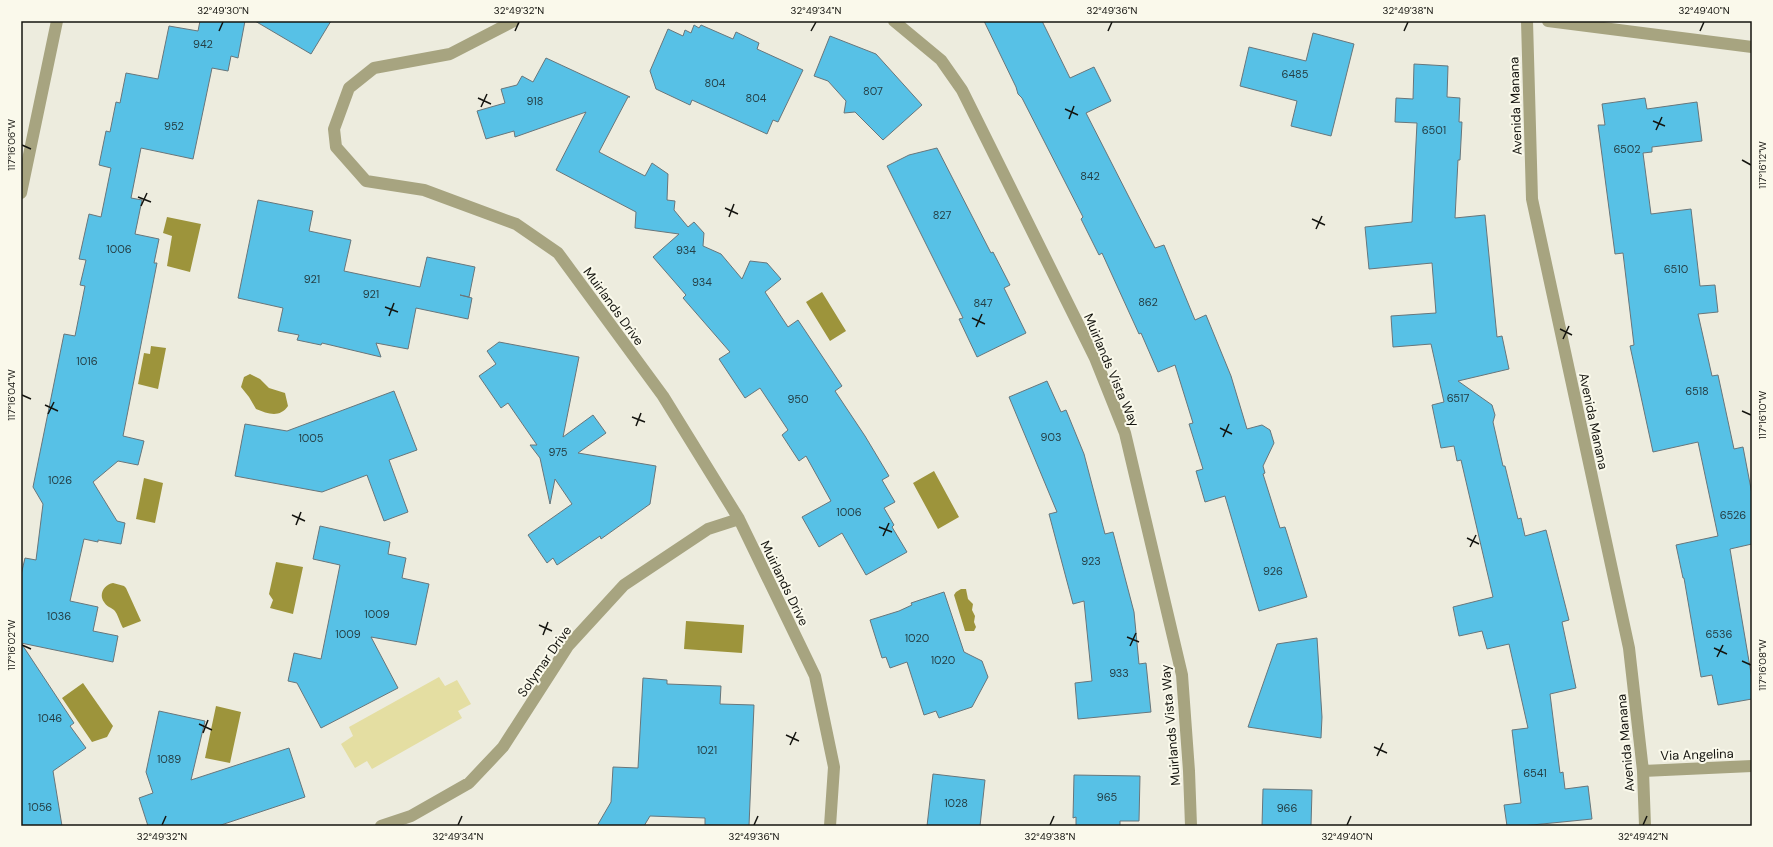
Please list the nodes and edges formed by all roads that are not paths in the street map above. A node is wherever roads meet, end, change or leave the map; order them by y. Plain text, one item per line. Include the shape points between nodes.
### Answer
1 (57, 21) edge
2 (514, 21) edge
3 (894, 21) edge
4 (1527, 21) edge
5 (1548, 21) edge
6 (1752, 47) edge
7 (21, 193) edge
8 (739, 519) junction
9 (1752, 766) edge
10 (1643, 771) junction
11 (381, 826) edge
12 (830, 826) edge
13 (1191, 826) edge
14 (1645, 826) edge

1 - 7 street
2 - 8 street, Muirlands Drive via 450,54 374,68 349,88 334,129 336,147 366,181 424,190 516,224 558,253 663,396
3 - 13 street, Muirlands Vista Way via 941,60 962,90 1095,358 1125,433 1182,675
4 - 10 street, Avenida Manana via 1532,199 1629,648
5 - 6 street
8 - 11 street, Solymar Drive via 708,529 624,584 568,646 503,747 468,783 411,816
8 - 12 street, Muirlands Drive via 815,676 834,767
9 - 10 street, Via Angelina
10 - 14 street, Avenida Manana

